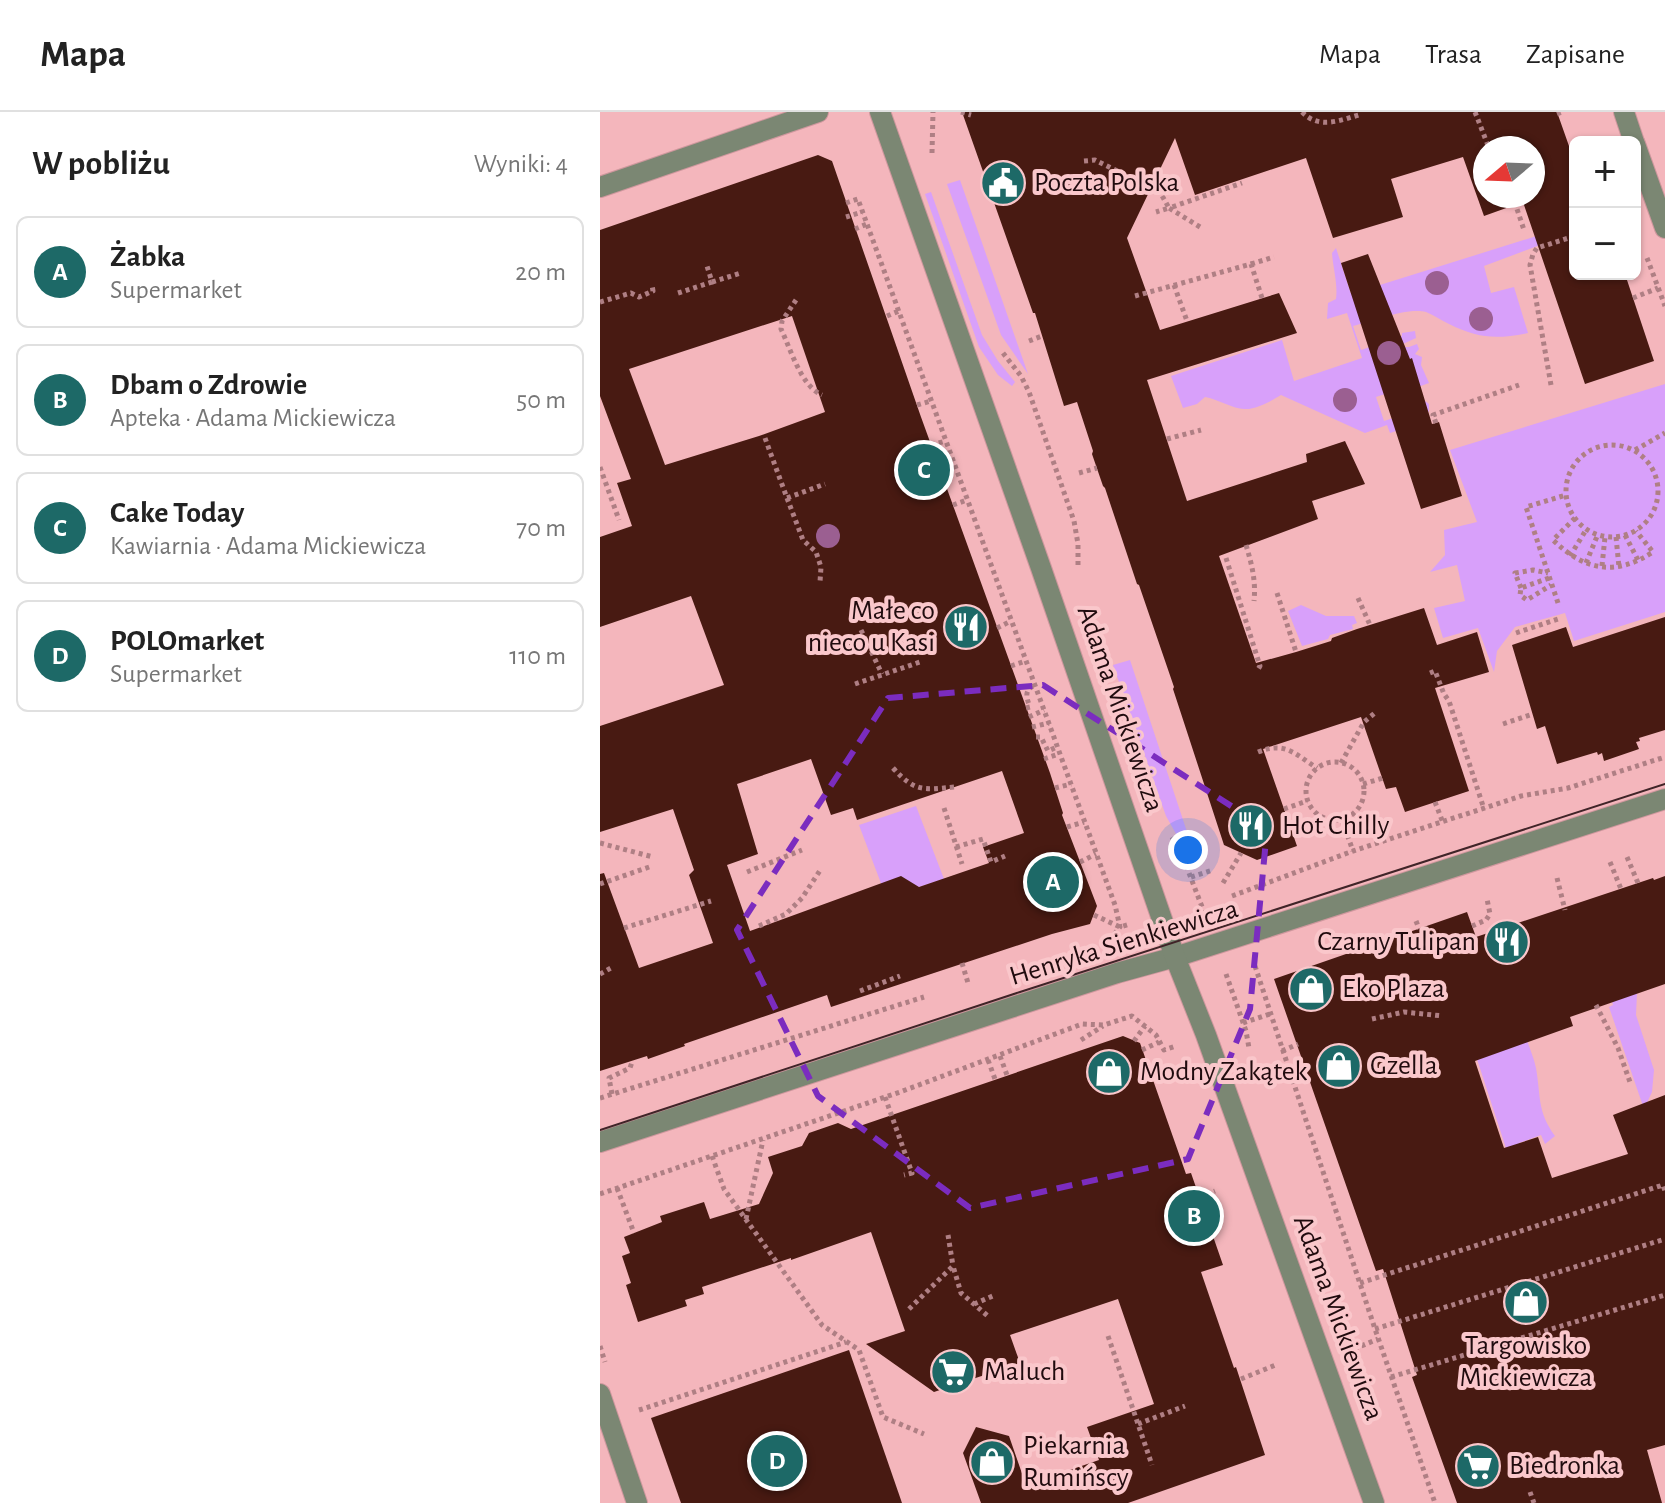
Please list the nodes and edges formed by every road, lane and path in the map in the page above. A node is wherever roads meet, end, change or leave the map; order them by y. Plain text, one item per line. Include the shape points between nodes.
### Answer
1 (818, 112) edge
2 (880, 112) edge
3 (961, 112) edge
4 (1302, 112) edge
5 (1475, 112) edge
6 (1624, 112) edge
7 (1362, 114) edge
8 (971, 115) dead end
9 (1486, 136) edge
10 (1633, 136) edge
11 (1641, 160) edge
12 (1084, 161) dead end
13 (1242, 183) dead end
14 (600, 187) edge
15 (846, 203) dead end
16 (1169, 208) junction
17 (1516, 208) edge
18 (862, 212) junction
19 (1156, 212) dead end
20 (846, 217) dead end
21 (867, 224) junction
22 (1200, 227) dead end
23 (1665, 228) edge
24 (855, 229) dead end
25 (1524, 230) dead end
26 (1569, 238) edge
27 (1644, 249) dead end
28 (1274, 257) dead end
29 (1251, 264) junction
30 (707, 266) dead end
31 (741, 273) dead end
32 (712, 282) junction
33 (652, 285) dead end
34 (1174, 285) junction
35 (1658, 288) junction
36 (678, 293) dead end
37 (1135, 296) dead end
38 (1262, 298) dead end
39 (1633, 298) dead end
40 (796, 300) dead end
41 (600, 302) edge
42 (1665, 306) edge
43 (899, 311) junction
44 (887, 316) dead end
45 (1187, 321) dead end
46 (1042, 336) dead end
47 (1029, 341) dead end
48 (1519, 385) dead end
49 (1551, 385) dead end
50 (822, 395) dead end
51 (931, 401) junction
52 (917, 405) dead end
53 (1436, 423) dead end
54 (1201, 430) dead end
55 (1665, 433) edge
56 (765, 438) dead end
57 (1167, 439) dead end
58 (946, 441) junction
59 (931, 445) dead end
60 (1635, 450) junction
61 (600, 467) edge
62 (1097, 468) dead end
63 (1079, 473) dead end
64 (825, 484) dead end
65 (1566, 495) junction
66 (787, 498) junction
67 (967, 499) junction
68 (953, 505) dead end
69 (1575, 518) junction
70 (619, 520) dead end
71 (1586, 529) junction
72 (1636, 531) junction
73 (1598, 534) junction
74 (1625, 535) junction
75 (1605, 537) junction
76 (1616, 537) junction
77 (1246, 545) dead end
78 (1570, 556) junction
79 (1226, 558) dead end
80 (1639, 562) junction
81 (1586, 563) junction
82 (1602, 566) junction
83 (1619, 567) junction
84 (1549, 578) junction
85 (820, 582) dead end
86 (1521, 588) junction
87 (1277, 593) dead end
88 (1358, 598) dead end
89 (1254, 601) dead end
90 (1558, 603) dead end
91 (1561, 618) dead end
92 (1011, 621) junction
93 (1370, 625) dead end
94 (997, 628) dead end
95 (861, 630) dead end
96 (1516, 633) dead end
97 (1296, 652) dead end
98 (923, 661) dead end
99 (1026, 661) junction
100 (1011, 666) dead end
101 (1257, 671) dead end
102 (1430, 673) dead end
103 (882, 674) junction
104 (855, 684) dead end
105 (1035, 685) junction
106 (1026, 708) dead end
107 (1044, 710) junction
108 (1376, 712) dead end
109 (1533, 714) dead end
110 (1029, 717) dead end
111 (1049, 723) junction
112 (1503, 724) dead end
113 (1032, 727) dead end
114 (1036, 737) dead end
115 (1465, 747) junction
116 (1058, 750) junction
117 (1455, 750) dead end
118 (1258, 752) dead end
119 (1665, 757) edge
120 (1044, 759) dead end
121 (1341, 763) junction
122 (893, 768) dead end
123 (1317, 768) junction
124 (1383, 778) dead end
125 (1071, 784) junction
126 (1363, 784) junction
127 (954, 787) dead end
128 (1055, 788) dead end
129 (1665, 799) edge
130 (1307, 801) junction
131 (1435, 802) dead end
132 (944, 808) dead end
133 (1284, 809) dead end
134 (1484, 809) junction
135 (1342, 820) junction
136 (1084, 822) junction
137 (1443, 823) junction
138 (1067, 827) dead end
139 (600, 843) edge
140 (956, 847) junction
141 (802, 850) dead end
142 (1353, 851) junction
143 (1241, 853) dead end
144 (1096, 854) junction
145 (1005, 856) dead end
146 (653, 857) dead end
147 (1627, 857) dead end
148 (1080, 862) dead end
149 (1610, 862) dead end
150 (962, 864) dead end
151 (652, 866) dead end
152 (821, 869) dead end
153 (1213, 870) dead end
154 (747, 872) dead end
155 (1557, 878) dead end
156 (1184, 879) dead end
157 (1223, 883) dead end
158 (1638, 883) dead end
159 (600, 884) edge
160 (1621, 889) dead end
161 (1232, 896) dead end
162 (1487, 899) dead end
163 (711, 901) dead end
164 (1565, 910) dead end
165 (1094, 915) dead end
166 (1416, 921) dead end
167 (1129, 924) dead end
168 (759, 926) dead end
169 (1472, 926) dead end
170 (1120, 927) junction
171 (624, 928) dead end
172 (1419, 929) dead end
173 (1106, 939) dead end
174 (1252, 956) dead end
175 (1175, 957) junction
176 (962, 963) dead end
177 (611, 968) dead end
178 (600, 974) edge
179 (900, 976) dead end
180 (981, 979) dead end
181 (860, 991) dead end
182 (938, 992) dead end
183 (1596, 1005) dead end
184 (1270, 1014) junction
185 (1443, 1016) dead end
186 (1372, 1019) dead end
187 (1104, 1025) junction
188 (1238, 1025) dead end
189 (1145, 1026) junction
190 (1063, 1031) junction
191 (1081, 1040) dead end
192 (1067, 1041) dead end
193 (1134, 1041) dead end
194 (1159, 1042) junction
195 (1298, 1044) dead end
196 (1142, 1050) dead end
197 (1164, 1050) dead end
198 (1282, 1051) junction
199 (1000, 1056) junction
200 (988, 1060) junction
201 (632, 1062) dead end
202 (1007, 1075) dead end
203 (995, 1079) dead end
204 (1631, 1085) dead end
205 (612, 1094) junction
206 (885, 1097) junction
207 (600, 1098) edge
208 (763, 1139) junction
209 (600, 1142) edge
210 (712, 1156) junction
211 (904, 1175) dead end
212 (617, 1188) junction
213 (1215, 1191) dead end
214 (1665, 1191) edge
215 (600, 1194) edge
216 (1199, 1197) dead end
217 (746, 1219) junction
218 (634, 1233) dead end
219 (948, 1235) dead end
220 (1665, 1239) edge
221 (953, 1266) junction
222 (1360, 1283) junction
223 (995, 1295) dead end
224 (1665, 1295) edge
225 (974, 1304) junction
226 (909, 1309) dead end
227 (989, 1317) dead end
228 (1375, 1329) junction
229 (1108, 1336) dead end
230 (847, 1341) junction
231 (1278, 1364) dead end
232 (1391, 1377) junction
233 (1241, 1379) dead end
234 (600, 1394) edge
235 (1185, 1406) dead end
236 (635, 1412) dead end
237 (1138, 1424) junction
238 (924, 1434) dead end
239 (1152, 1465) dead end
240 (1530, 1492) dead end
241 (637, 1503) edge
242 (1374, 1503) edge
243 (1435, 1503) edge
244 (1534, 1503) edge

1 - 14 street
2 - 175 street, Adama Mickiewicza
3 - 8 path
4 - 7 path via 1314,121 1333,123
5 - 9 path
6 - 10 street
11 - 23 street
12 - 16 path via 1095,160 1160,192
13 - 16 path
15 - 18 path via 858,200
16 - 19 path
16 - 22 path
17 - 25 path
18 - 20 path
18 - 21 path
21 - 24 path
21 - 43 path
26 - 49 path via 1537,248 1530,265
27 - 35 path
28 - 29 path
29 - 34 path
29 - 38 path
30 - 32 path
31 - 32 path
32 - 36 path
33 - 41 path via 647,295 631,293
34 - 37 path
34 - 45 path
35 - 39 path
35 - 42 path
40 - 50 path via 781,329 806,383
43 - 44 path
43 - 51 path
46 - 47 path
48 - 53 path via 1433,415
51 - 52 path
51 - 58 path
54 - 57 path
55 - 60 path
56 - 66 path
58 - 59 path
58 - 67 path
60 - 65 path via 1607,444 1593,448 1571,467
60 - 72 path via 1648,460 1659,490 1649,520
61 - 70 path
62 - 63 path
64 - 66 path
65 - 69 path
65 - 84 path via 1526,507
66 - 85 path via 803,540 816,552
67 - 68 path
67 - 92 path
69 - 71 path
69 - 78 path via 1553,540
71 - 73 path
71 - 78 path
72 - 74 path
72 - 80 path via 1653,552
73 - 75 path
73 - 81 path
74 - 76 path
74 - 80 path
75 - 76 path
75 - 82 path
76 - 83 path
77 - 89 path
78 - 81 path
79 - 101 path via 1260,666
80 - 83 path
81 - 82 path
82 - 83 path
84 - 86 path
84 - 86 path via 1527,600 1520,595
84 - 86 path via 1533,570 1515,573
84 - 90 path
87 - 97 path
88 - 93 path
91 - 96 path
92 - 94 path
92 - 99 path
95 - 103 path
98 - 103 path
99 - 100 path
99 - 105 path
102 - 115 path via 1435,671
103 - 104 path
105 - 106 path via 1026,691
105 - 107 path
107 - 110 path
107 - 111 path
108 - 121 path via 1364,722
109 - 112 path
111 - 113 path
111 - 116 path
114 - 116 path via 1048,751
115 - 117 path
115 - 134 path
116 - 120 path
116 - 125 path
118 - 123 path via 1278,746
119 - 134 path
121 - 123 path
121 - 126 path
122 - 127 path via 921,789
123 - 130 path via 1306,785
124 - 126 path
125 - 128 path
125 - 136 path
126 - 135 path via 1358,810
129 - 175 street, Henryka Sienkiewicza
130 - 133 path
130 - 135 path via 1323,819
131 - 137 path
132 - 140 path
134 - 137 path
135 - 142 path
136 - 138 path
136 - 144 path
137 - 142 path
139 - 146 path
140 - 145 path via 983,839 991,862
140 - 150 path
141 - 154 path
142 - 161 path
143 - 157 path
144 - 148 path
144 - 170 path
147 - 158 path
149 - 160 path
151 - 159 path
152 - 168 path via 786,914
153 - 156 path
155 - 164 path
162 - 169 path via 1490,914
163 - 171 path
165 - 170 path
166 - 172 path
167 - 170 path
170 - 173 path
174 - 184 path
175 - 209 street, Henryka Sienkiewicza
175 - 242 street, Adama Mickiewicza
176 - 180 path via 968,983
177 - 178 path
179 - 181 path
182 - 205 path
183 - 204 path
184 - 188 path
184 - 198 path
185 - 186 path via 1404,1012
187 - 189 path via 1132,1016
187 - 190 path via 1082,1024
187 - 191 path
189 - 193 path
189 - 194 path
190 - 192 path
190 - 199 path
194 - 196 path
194 - 197 path
195 - 198 path
198 - 222 path
199 - 200 path
199 - 202 path
200 - 203 path
200 - 206 path
201 - 205 path via 609,1078
205 - 207 path
206 - 208 path
206 - 211 path via 912,1173
208 - 210 path
208 - 217 path
210 - 212 path
210 - 217 path via 724,1189
212 - 215 path
212 - 218 path
213 - 216 path
214 - 222 path via 1663,1185
217 - 230 path via 822,1325
219 - 221 path
220 - 228 path
221 - 225 path via 961,1293
221 - 226 path
222 - 228 path
223 - 225 path
224 - 232 path
225 - 227 path
228 - 232 path
229 - 237 path
230 - 236 path
230 - 238 path via 859,1350 883,1417
231 - 233 path
232 - 243 path
234 - 241 street
235 - 237 path
237 - 239 path
240 - 244 path

